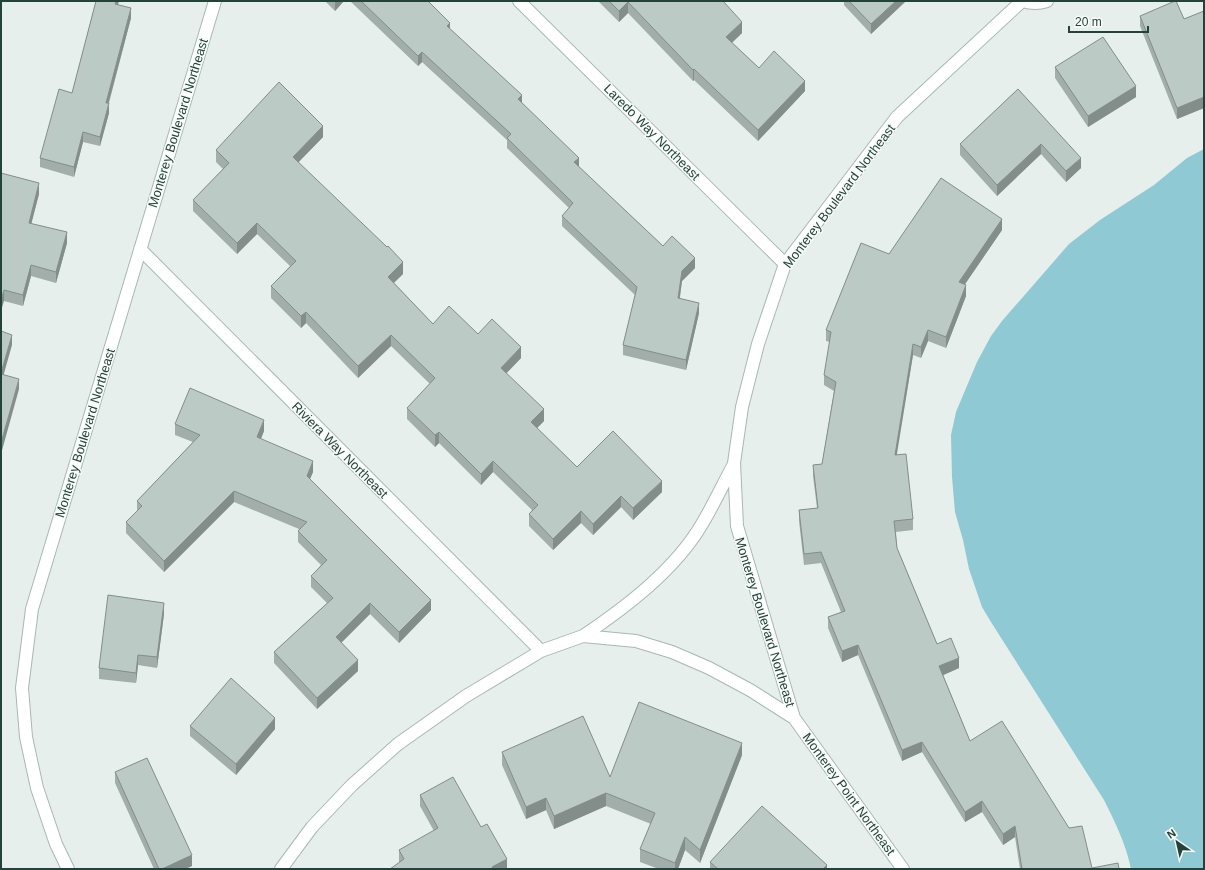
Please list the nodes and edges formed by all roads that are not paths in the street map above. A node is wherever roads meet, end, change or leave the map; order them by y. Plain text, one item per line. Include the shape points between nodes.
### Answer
1 (215, 1) edge
2 (519, 1) edge
3 (1022, 1) edge
4 (1047, 1) edge
5 (140, 249) junction
6 (785, 264) junction
7 (734, 463) junction
8 (583, 636) junction
9 (541, 651) junction
10 (794, 718) junction
11 (68, 869) edge
12 (281, 869) edge
13 (904, 869) edge

1 - 5 street, Monterey Boulevard Northeast
2 - 6 street, Laredo Way Northeast
3 - 4 street via 1031,4
3 - 6 street, Monterey Boulevard Northeast via 897,117
5 - 9 street, Riviera Way Northeast
5 - 11 street, Monterey Boulevard Northeast via 32,609 22,688 26,737 37,788 56,844
6 - 7 street, Monterey Boulevard Northeast via 758,344 742,408
7 - 8 street, Monterey Boulevard Northeast via 702,525 678,556 647,588
7 - 10 street, Monterey Boulevard Northeast via 737,526
8 - 9 street, Monterey Boulevard Northeast
8 - 10 street, Monterey Boulevard Northeast via 636,641 672,652 750,690
9 - 12 street, Monterey Boulevard Northeast via 466,696 398,744 352,784 312,827
10 - 13 street, Monterey Point Northeast

